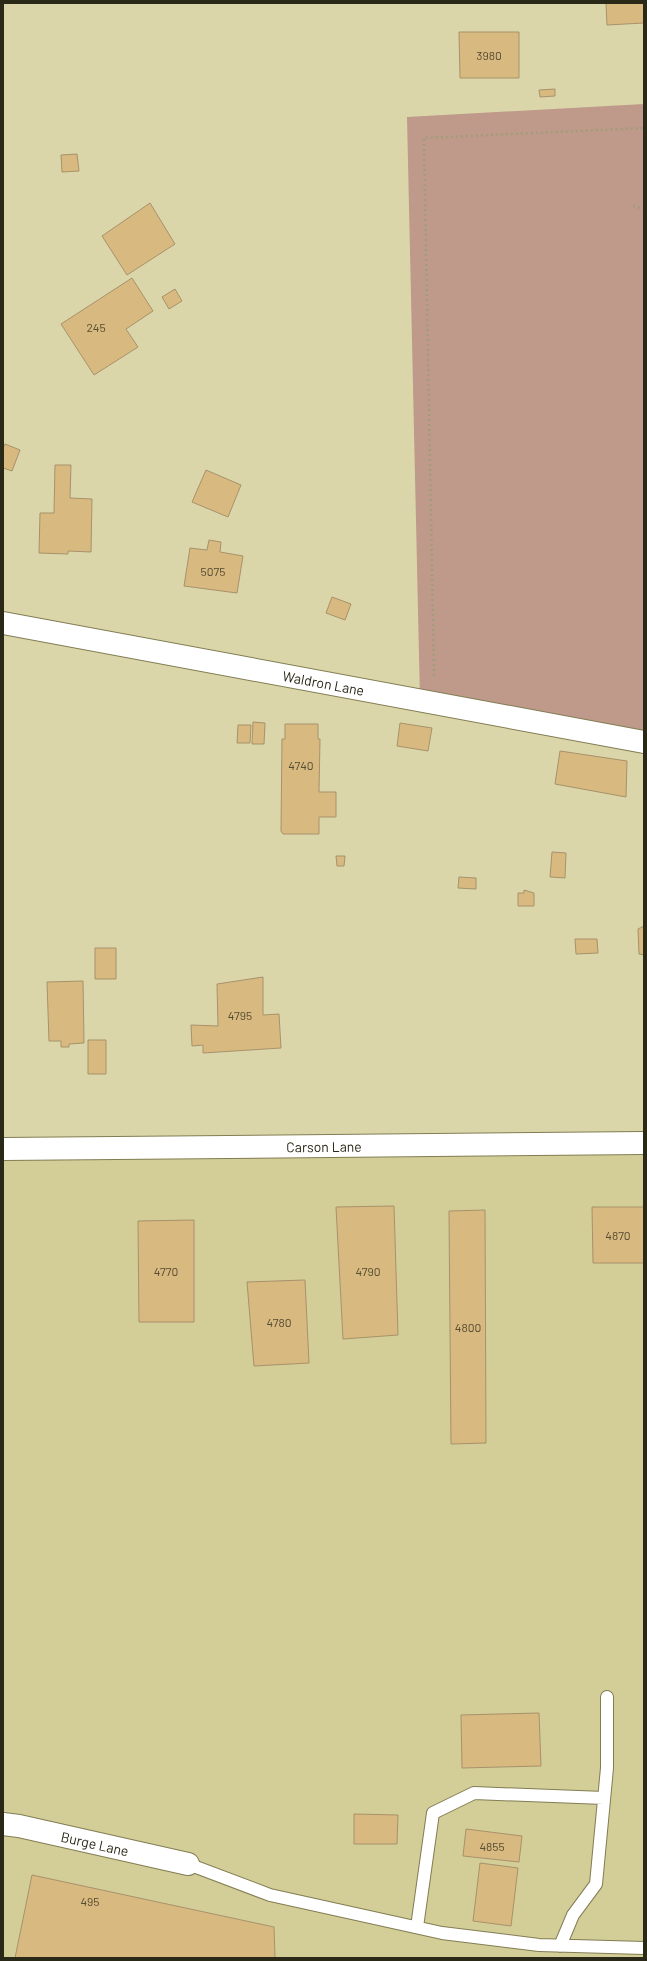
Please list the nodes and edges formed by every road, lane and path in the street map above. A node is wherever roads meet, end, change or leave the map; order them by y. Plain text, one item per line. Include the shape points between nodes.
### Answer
1 (644, 128) edge
2 (633, 206) dead end
3 (644, 209) edge
4 (3, 623) edge
5 (434, 679) dead end
6 (644, 742) edge
7 (644, 1144) edge
8 (3, 1149) edge
9 (607, 1697) dead end
10 (604, 1798) junction
11 (3, 1824) edge
12 (188, 1864) joint
13 (417, 1927) junction
14 (560, 1946) junction
15 (644, 1948) edge

1 - 5 path via 424,138
2 - 3 path
4 - 6 street, Waldron Lane
7 - 8 street, Carson Lane
9 - 10 lane via 607,1768
10 - 13 lane via 474,1793 434,1813
10 - 14 lane via 596,1884 573,1915
11 - 12 street, Burge Lane
12 - 13 lane via 270,1895
13 - 14 lane via 442,1933
14 - 15 lane

